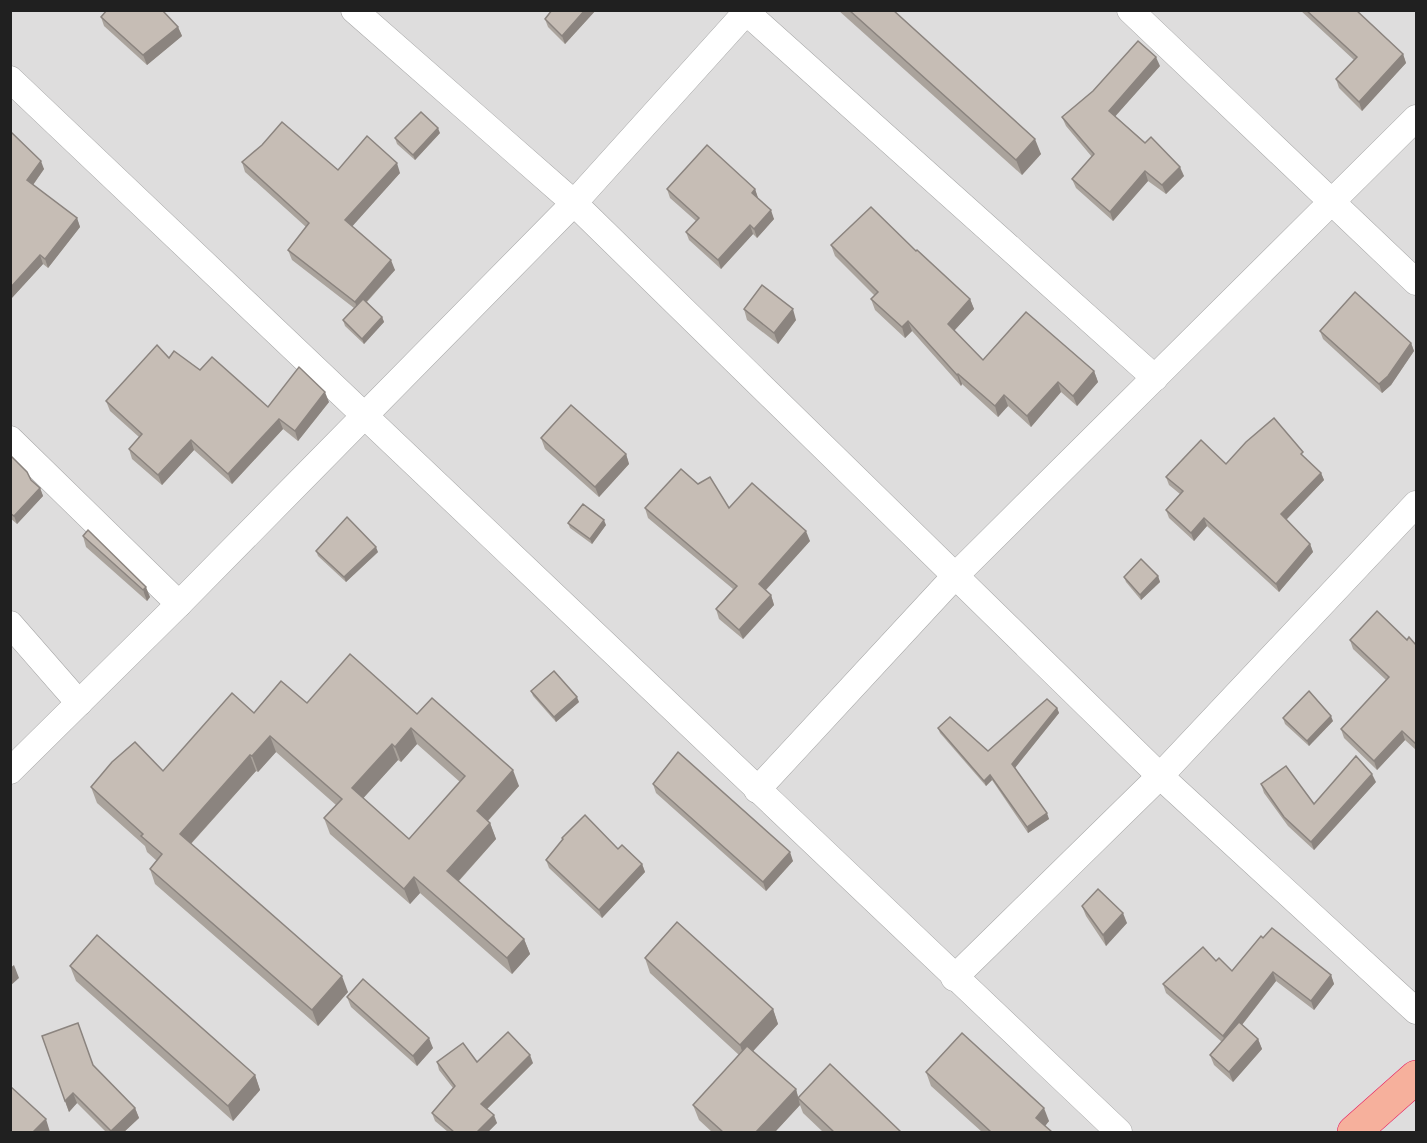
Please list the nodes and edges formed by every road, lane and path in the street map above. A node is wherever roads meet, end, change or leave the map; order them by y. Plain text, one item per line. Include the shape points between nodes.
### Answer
1 (354, 10) edge
2 (1130, 10) edge
3 (746, 11) edge
4 (10, 79) edge
5 (1416, 118) edge
6 (574, 203) junction
7 (1333, 203) junction
8 (1416, 282) edge
9 (1155, 378) junction
10 (364, 416) junction
11 (10, 439) edge
12 (1416, 504) edge
13 (956, 575) junction
14 (179, 604) junction
15 (10, 624) edge
16 (79, 703) junction
17 (10, 771) edge
18 (1160, 776) junction
19 (757, 790) junction
20 (954, 978) junction
21 (1416, 1011) edge
22 (1416, 1077) edge
23 (1119, 1132) edge
24 (1354, 1132) edge

1 - 6 street
2 - 7 street
3 - 6 street
3 - 9 street
4 - 10 street
5 - 7 street
6 - 10 street
6 - 13 street
7 - 8 street
7 - 9 street
9 - 13 street
10 - 14 street
10 - 19 street
11 - 14 street
12 - 18 street
13 - 18 street
13 - 19 street
14 - 16 street
15 - 16 street
16 - 17 street
18 - 20 street
18 - 21 street
19 - 20 street
20 - 23 street
22 - 24 highway

